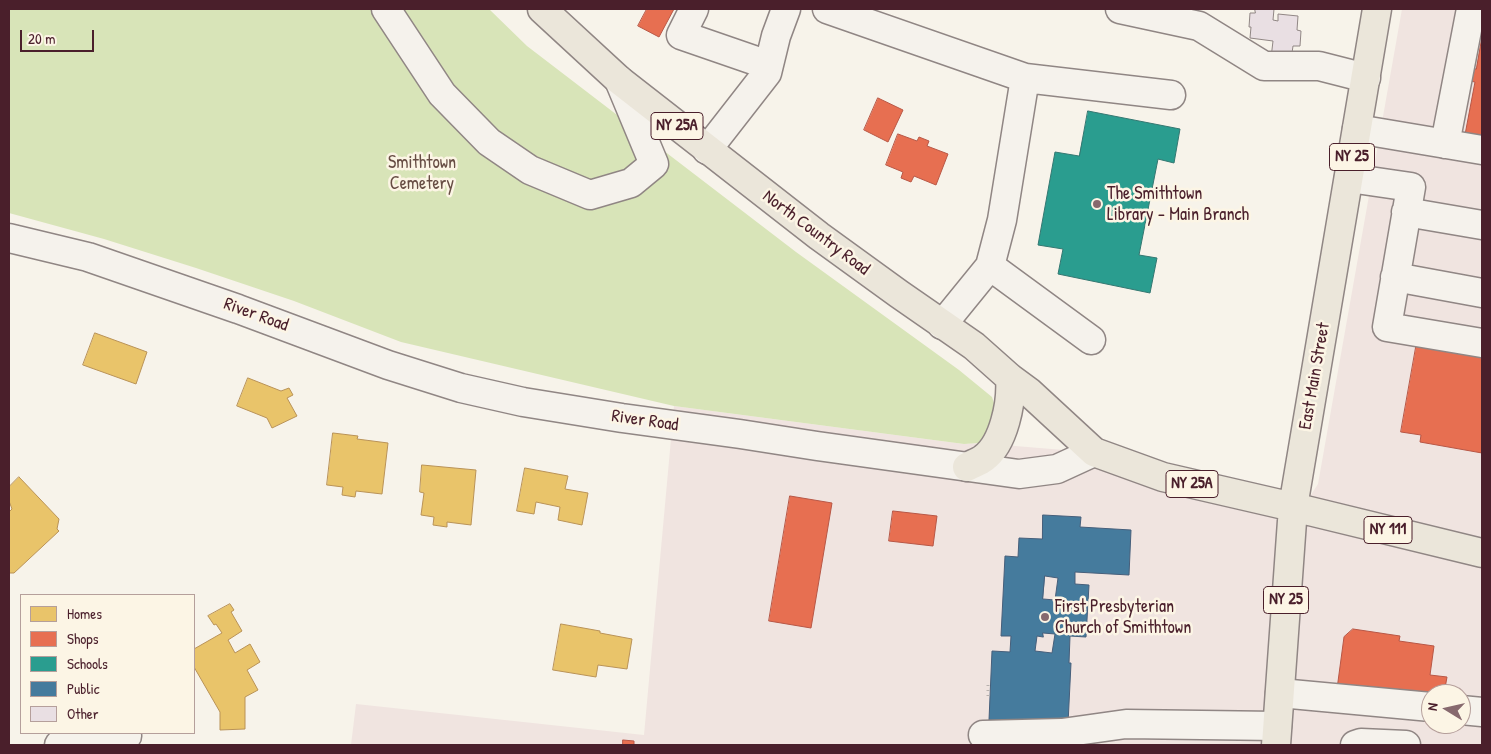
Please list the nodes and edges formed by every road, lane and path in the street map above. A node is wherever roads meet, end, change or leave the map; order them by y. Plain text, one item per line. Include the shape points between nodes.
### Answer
1 (386, 9) edge
2 (542, 9) edge
3 (694, 9) edge
4 (786, 9) edge
5 (827, 9) edge
6 (1120, 9) edge
7 (1377, 9) edge
8 (1471, 9) edge
9 (768, 65) junction
10 (1025, 78) junction
11 (1366, 78) junction
12 (619, 80) junction
13 (1171, 95) dead end
14 (1357, 129) junction
15 (1445, 144) junction
16 (707, 150) junction
17 (1482, 150) edge
18 (1349, 178) junction
19 (1406, 212) junction
20 (1482, 225) edge
21 (9, 238) edge
22 (990, 266) junction
23 (1395, 277) junction
24 (1482, 293) edge
25 (942, 325) junction
26 (1091, 340) dead end
27 (1482, 342) edge
28 (1010, 378) junction
29 (1094, 452) junction
30 (967, 467) junction
31 (1293, 507) junction
32 (1482, 553) edge
33 (990, 684) dead end
34 (1280, 693) junction
35 (988, 696) dead end
36 (1421, 706) edge
37 (983, 735) dead end
38 (1277, 735) edge
39 (127, 736) dead end
40 (59, 745) edge
41 (1355, 745) edge
42 (1406, 745) edge

1 - 12 street via 442,94 489,142 530,170 590,195 630,183 654,164
2 - 12 main road, North Country Road / NY 25A
3 - 9 street via 681,35
4 - 9 street
5 - 10 street
6 - 11 street via 1200,26 1264,66 1319,66
7 - 11 main road, East Main Street / NY 25
8 - 15 street
9 - 16 street via 767,73
10 - 13 street
10 - 22 street via 1002,220
11 - 14 main road, East Main Street / NY 25
12 - 16 main road, North Country Road / NY 25A
14 - 15 street
14 - 18 main road, East Main Street / NY 25
15 - 17 street
16 - 25 main road, North Country Road / NY 25A
18 - 19 street via 1411,188
18 - 31 main road, East Main Street / NY 25
19 - 20 street
19 - 23 street
21 - 30 street, River Road via 88,257 140,274 388,365 461,388 622,418
22 - 25 street
22 - 26 street
23 - 24 street
23 - 27 street via 1387,327
25 - 28 main road, North Country Road / NY 25A via 974,346
28 - 29 main road, North Country Road / NY 25A
28 - 30 main road via 1008,411 998,441 984,457
29 - 30 street, River Road via 1057,469 1019,474
29 - 31 main road, NY 25A via 1162,477
31 - 32 main road, NY 111
31 - 34 main road, East Main Street / NY 25
33 - 35 path
34 - 36 street
34 - 38 main road, East Main Street / NY 25
37 - 38 street via 1062,733 1126,724
39 - 40 street
41 - 42 street

